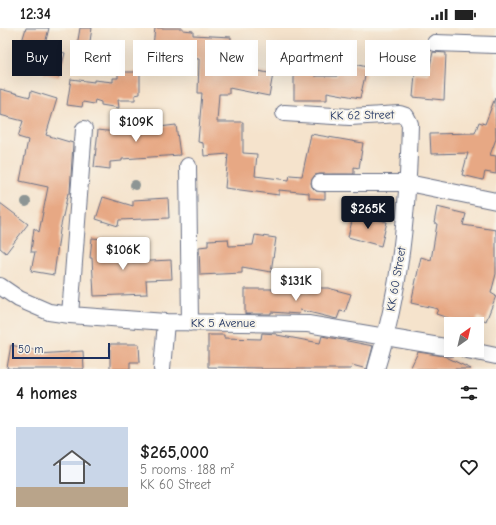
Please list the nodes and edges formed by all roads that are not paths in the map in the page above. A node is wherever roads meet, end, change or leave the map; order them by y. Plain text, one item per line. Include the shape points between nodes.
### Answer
1 (435, 43) dead end
2 (496, 45) edge
3 (284, 113) dead end
4 (84, 129) dead end
5 (409, 148) joint
6 (188, 166) dead end
7 (408, 183) junction
8 (320, 184) dead end
9 (496, 201) edge
10 (0, 286) edge
11 (70, 315) junction
12 (166, 322) junction
13 (190, 323) junction
14 (386, 337) junction
15 (444, 347) edge
16 (484, 354) edge
17 (496, 356) edge
18 (162, 369) edge
19 (376, 369) edge

1 - 2 street
3 - 5 street, KK 62 Street via 350,117 400,114 406,116 410,124
4 - 11 street
5 - 7 street, KK 60 Street
6 - 13 street
7 - 8 street
7 - 9 street
7 - 14 street, KK 60 Street via 402,251
10 - 11 street, KK 5 Avenue via 19,299 49,312
11 - 12 street, KK 5 Avenue
12 - 13 street, KK 5 Avenue
12 - 18 street
13 - 14 street, KK 5 Avenue via 308,324
14 - 15 street, KK 5 Avenue
14 - 19 street, KK 60 Street
16 - 17 street

